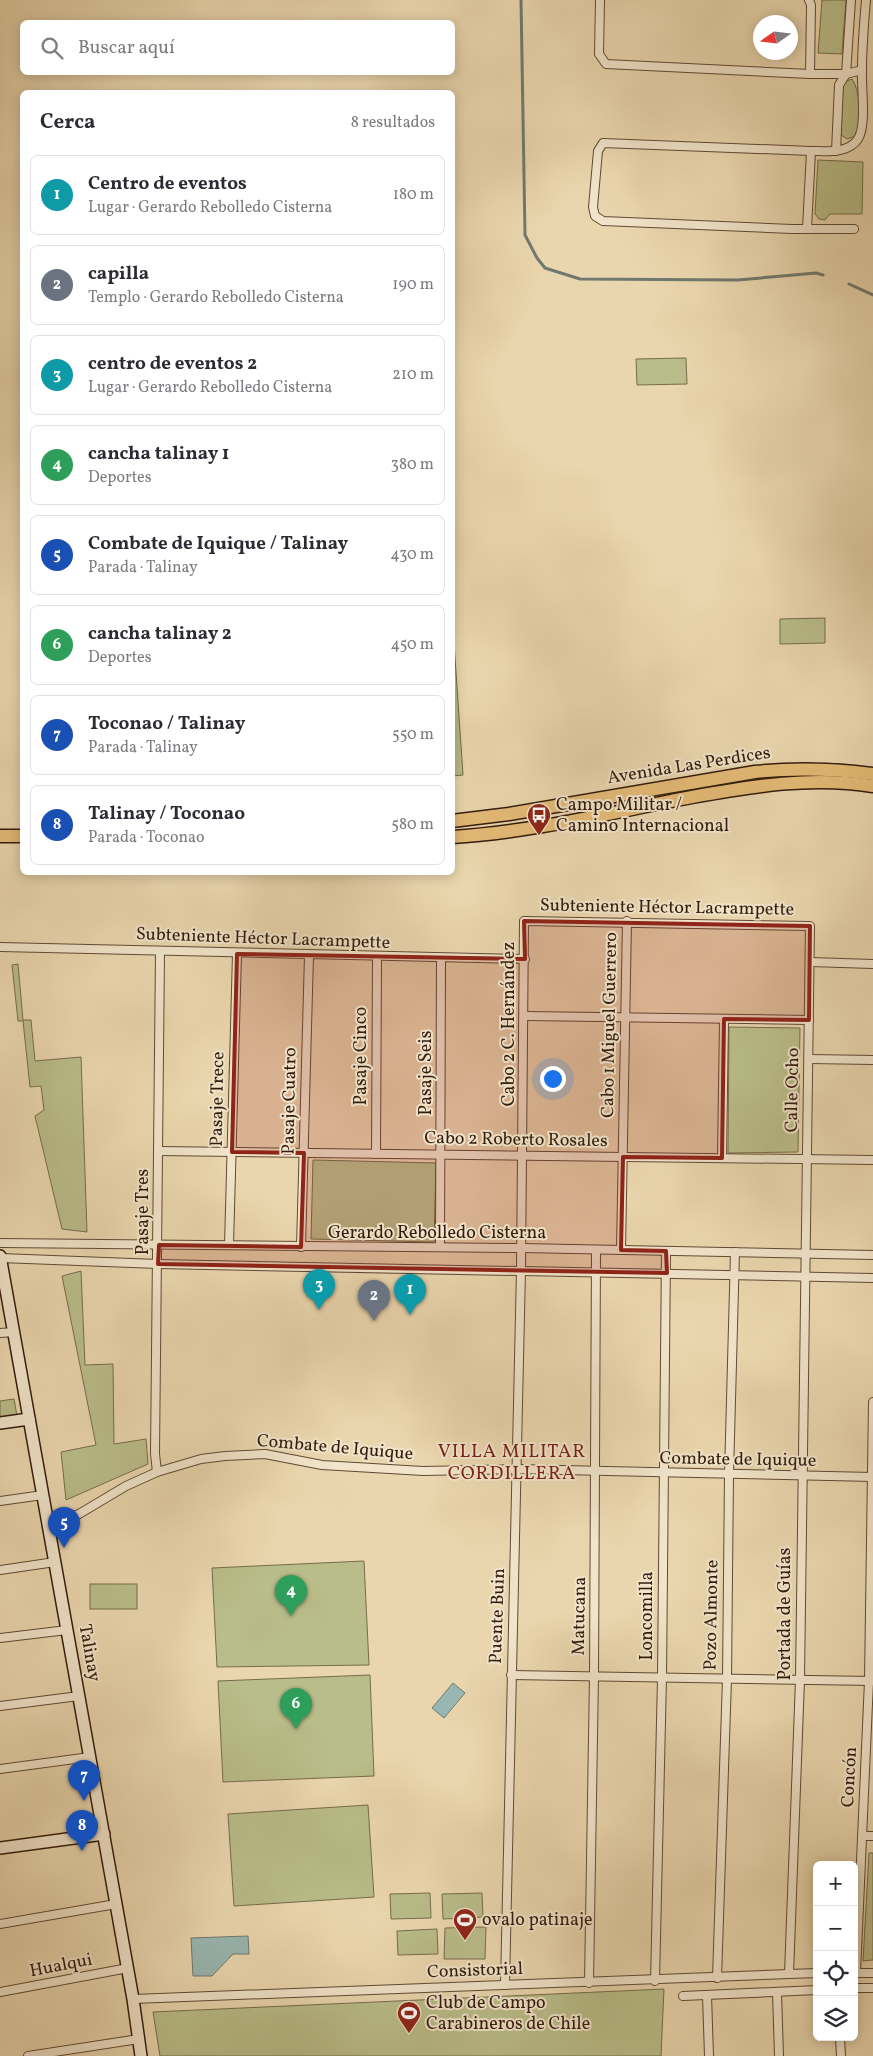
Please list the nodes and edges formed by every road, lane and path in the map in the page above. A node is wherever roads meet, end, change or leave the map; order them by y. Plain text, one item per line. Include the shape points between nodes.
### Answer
1 (600, 0) edge
2 (808, 0) edge
3 (851, 0) edge
4 (866, 0) edge
5 (862, 70) junction
6 (810, 74) junction
7 (846, 74) junction
8 (811, 151) junction
9 (836, 151) junction
10 (807, 229) junction
11 (854, 229) dead end
12 (873, 774) edge
13 (873, 786) edge
14 (455, 821) edge
15 (0, 836) edge
16 (20, 836) edge
17 (455, 836) edge
18 (524, 921) joint
19 (627, 921) junction
20 (810, 926) joint
21 (0, 947) edge
22 (160, 952) junction
23 (237, 954) junction
24 (309, 955) junction
25 (377, 958) junction
26 (441, 959) junction
27 (525, 959) junction
28 (810, 962) junction
29 (873, 964) edge
30 (525, 1016) junction
31 (626, 1017) junction
32 (724, 1019) junction
33 (809, 1020) junction
34 (808, 1059) junction
35 (873, 1060) edge
36 (158, 1151) junction
37 (232, 1152) junction
38 (304, 1152) junction
39 (376, 1154) junction
40 (440, 1154) junction
41 (523, 1155) junction
42 (623, 1157) junction
43 (722, 1158) junction
44 (808, 1159) junction
45 (873, 1160) edge
46 (0, 1243) edge
47 (159, 1245) junction
48 (230, 1246) junction
49 (301, 1247) junction
50 (440, 1247) junction
51 (521, 1248) junction
52 (596, 1250) junction
53 (621, 1250) junction
54 (666, 1251) junction
55 (735, 1252) junction
56 (806, 1254) junction
57 (873, 1255) edge
58 (0, 1257) edge
59 (158, 1264) junction
60 (521, 1270) junction
61 (596, 1271) junction
62 (666, 1273) junction
63 (734, 1274) junction
64 (806, 1276) junction
65 (873, 1278) edge
66 (14, 1332) junction
67 (0, 1333) edge
68 (873, 1402) edge
69 (29, 1419) junction
70 (0, 1423) edge
71 (517, 1469) junction
72 (596, 1471) junction
73 (157, 1472) junction
74 (662, 1474) junction
75 (729, 1474) junction
76 (801, 1476) junction
77 (872, 1477) edge
78 (43, 1495) junction
79 (0, 1501) edge
80 (48, 1524) junction
81 (55, 1562) junction
82 (0, 1570) edge
83 (67, 1630) junction
84 (0, 1638) edge
85 (511, 1675) junction
86 (594, 1676) junction
87 (662, 1678) junction
88 (727, 1679) junction
89 (800, 1680) junction
90 (871, 1681) edge
91 (79, 1696) junction
92 (0, 1706) edge
93 (90, 1757) junction
94 (0, 1769) edge
95 (104, 1834) junction
96 (862, 1836) junction
97 (873, 1836) edge
98 (0, 1848) edge
99 (116, 1904) junction
100 (0, 1924) edge
101 (856, 1951) edge
102 (128, 1968) junction
103 (858, 1973) edge
104 (873, 1973) edge
105 (790, 1974) junction
106 (813, 1974) edge
107 (717, 1978) junction
108 (655, 1981) junction
109 (589, 1983) junction
110 (505, 1985) junction
111 (858, 1988) edge
112 (873, 1988) edge
113 (813, 1990) edge
114 (0, 1992) edge
115 (778, 1992) junction
116 (707, 1995) junction
117 (683, 1996) dead end
118 (133, 1999) junction
119 (139, 2039) junction
120 (840, 2041) edge
121 (28, 2056) edge
122 (141, 2056) edge
123 (709, 2056) edge
124 (779, 2056) edge
125 (841, 2056) edge

1 - 6 street via 599,54 606,64
2 - 6 street via 811,5
3 - 7 street
4 - 5 street
5 - 7 street
5 - 9 street via 862,127 858,139
6 - 7 street
7 - 9 street via 839,85
8 - 9 street
8 - 10 street
8 - 10 street via 604,143 598,151 593,207 602,221
10 - 11 street
12 - 14 main road, Avenida Las Perdices via 814,768 755,772
13 - 17 main road, Avenida Las Perdices via 830,781 758,785 569,822
15 - 16 main road
18 - 19 street, Subteniente Héctor Lacrampette
18 - 27 street, Cabo 2 C. Hernández
19 - 20 street, Subteniente Héctor Lacrampette
19 - 31 street, Cabo 1 Miguel Guerrero
20 - 28 street, Calle Ocho
21 - 22 street, Subteniente Héctor Lacrampette
22 - 23 street, Subteniente Héctor Lacrampette
22 - 36 street, Pasaje Tres
23 - 24 street, Subteniente Héctor Lacrampette
23 - 37 street, Pasaje Trece
24 - 25 street, Subteniente Héctor Lacrampette
24 - 38 street, Pasaje Cuatro
25 - 26 street, Subteniente Héctor Lacrampette
25 - 39 street, Pasaje Cinco
26 - 27 street, Subteniente Héctor Lacrampette
26 - 40 street, Pasaje Seis
27 - 30 street, Cabo 2 C. Hernández
28 - 29 street
28 - 33 street, Calle Ocho
30 - 31 street
30 - 41 street, Cabo 2 C. Hernández
31 - 32 street
31 - 42 street, Cabo 1 Miguel Guerrero
32 - 33 street
32 - 43 street
33 - 34 street, Calle Ocho
34 - 35 street
34 - 44 street, Calle Ocho
36 - 37 street, Cabo 2 Roberto Rosales
36 - 47 street, Pasaje Tres
37 - 38 street, Cabo 2 Roberto Rosales
37 - 48 street, Pasaje Trece
38 - 39 street, Cabo 2 Roberto Rosales
38 - 49 street, Pasaje Cuatro
39 - 40 street, Cabo 2 Roberto Rosales
40 - 41 street, Cabo 2 Roberto Rosales
40 - 50 street, Pasaje Seis
41 - 42 street, Cabo 2 Roberto Rosales
41 - 51 street, Cabo 2 C. Hernández
42 - 43 street, Cabo 2 Roberto Rosales
42 - 53 street, Cabo 1 Miguel Guerrero
43 - 44 street, Cabo 2 Roberto Rosales
44 - 45 street, Cabo 2 Roberto Rosales
44 - 56 street, Calle Ocho
46 - 47 street, Gerardo Rebolledo Cisterna
47 - 48 street, Gerardo Rebolledo Cisterna
47 - 59 street, Pasaje Tres
48 - 49 street, Gerardo Rebolledo Cisterna
49 - 50 street, Gerardo Rebolledo Cisterna
50 - 51 street, Gerardo Rebolledo Cisterna
51 - 52 street, Gerardo Rebolledo Cisterna
51 - 60 street, Puente Buin
52 - 53 street, Gerardo Rebolledo Cisterna
52 - 61 street, Matucana
53 - 54 street, Gerardo Rebolledo Cisterna
54 - 55 street, Gerardo Rebolledo Cisterna
54 - 62 street, Loncomilla
55 - 56 street, Gerardo Rebolledo Cisterna
55 - 63 street, Pozo Almonte
56 - 57 street, Gerardo Rebolledo Cisterna
56 - 64 street, Portada de Guías
58 - 59 street, Gerardo Rebolledo Cisterna
58 - 66 street, Talinay
59 - 60 street, Gerardo Rebolledo Cisterna
59 - 73 street, Pasaje Tres
60 - 61 street, Gerardo Rebolledo Cisterna
60 - 71 street, Puente Buin
61 - 62 street, Gerardo Rebolledo Cisterna
61 - 72 street, Matucana
62 - 63 street, Gerardo Rebolledo Cisterna
62 - 74 street, Loncomilla
63 - 64 street, Gerardo Rebolledo Cisterna
63 - 75 street, Pozo Almonte
64 - 65 street, Gerardo Rebolledo Cisterna
64 - 76 street, Portada de Guías
66 - 67 street
66 - 69 street, Talinay
68 - 77 street, Concón
69 - 70 street
69 - 78 street, Talinay
71 - 72 street, Combate de Iquique
71 - 73 street, Combate de Iquique via 359,1469 265,1454 201,1459
71 - 85 street, Puente Buin
72 - 74 street, Combate de Iquique
72 - 86 street, Matucana
73 - 80 street, Combate de Iquique via 79,1514
74 - 75 street, Combate de Iquique
74 - 87 street, Loncomilla
75 - 76 street, Combate de Iquique
75 - 88 street, Pozo Almonte
76 - 77 street, Combate de Iquique
76 - 89 street, Portada de Guías
77 - 90 street, Concón
78 - 79 street
78 - 80 street, Talinay
80 - 81 street, Talinay
81 - 82 street
81 - 83 street, Talinay
83 - 84 street
83 - 91 street, Talinay
85 - 86 street
85 - 110 street, Puente Buin
86 - 87 street
86 - 109 street, Matucana
87 - 88 street
87 - 108 street, Loncomilla
88 - 89 street
88 - 107 street, Pozo Almonte
89 - 90 street
89 - 105 street, Portada de Guías
90 - 96 street, Concón
91 - 92 street
91 - 93 street, Talinay
93 - 94 street
93 - 95 street, Talinay
95 - 98 street
95 - 99 street, Talinay
96 - 97 street
96 - 101 street, Concón
99 - 100 street
99 - 102 street, Talinay
102 - 114 street, Hualqui
102 - 118 street, Talinay
103 - 104 street
105 - 106 street, Consistorial
105 - 107 street, Consistorial
107 - 108 street, Consistorial
108 - 109 street, Consistorial
109 - 110 street, Consistorial
110 - 118 street, Consistorial
111 - 112 street
113 - 115 street
115 - 116 street
115 - 124 street
116 - 117 street
116 - 123 street
118 - 119 street, Talinay
119 - 121 street
119 - 122 street, Talinay
120 - 125 street

